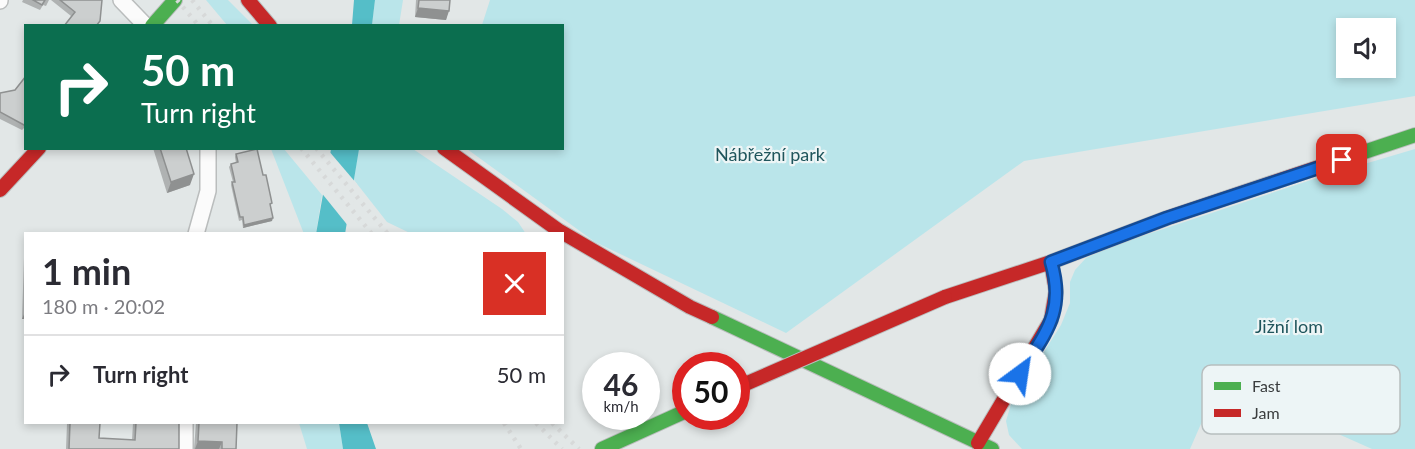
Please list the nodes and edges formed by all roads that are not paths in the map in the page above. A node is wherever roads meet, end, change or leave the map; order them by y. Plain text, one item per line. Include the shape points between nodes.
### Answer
1 (121, 0) edge
2 (176, 0) edge
3 (248, 0) edge
4 (144, 24) edge
5 (154, 24) edge
6 (268, 24) edge
7 (1415, 135) edge
8 (37, 150) edge
9 (208, 150) edge
10 (447, 150) edge
11 (2, 183) edge
12 (197, 232) edge
13 (561, 232) edge
14 (564, 234) edge
15 (1051, 262) junction
16 (750, 382) edge
17 (672, 417) edge
18 (185, 424) edge
19 (978, 443) junction
20 (185, 449) edge
21 (602, 449) edge
22 (992, 449) edge

1 - 4 street
2 - 5 main road
3 - 6 main road
7 - 15 main road via 1167,218
8 - 11 main road
9 - 12 street via 208,191
10 - 13 main road
14 - 19 main road via 690,307
15 - 16 main road, bridge via 945,297
15 - 19 main road via 1057,299 1051,320
17 - 21 main road
18 - 20 street
19 - 22 main road

